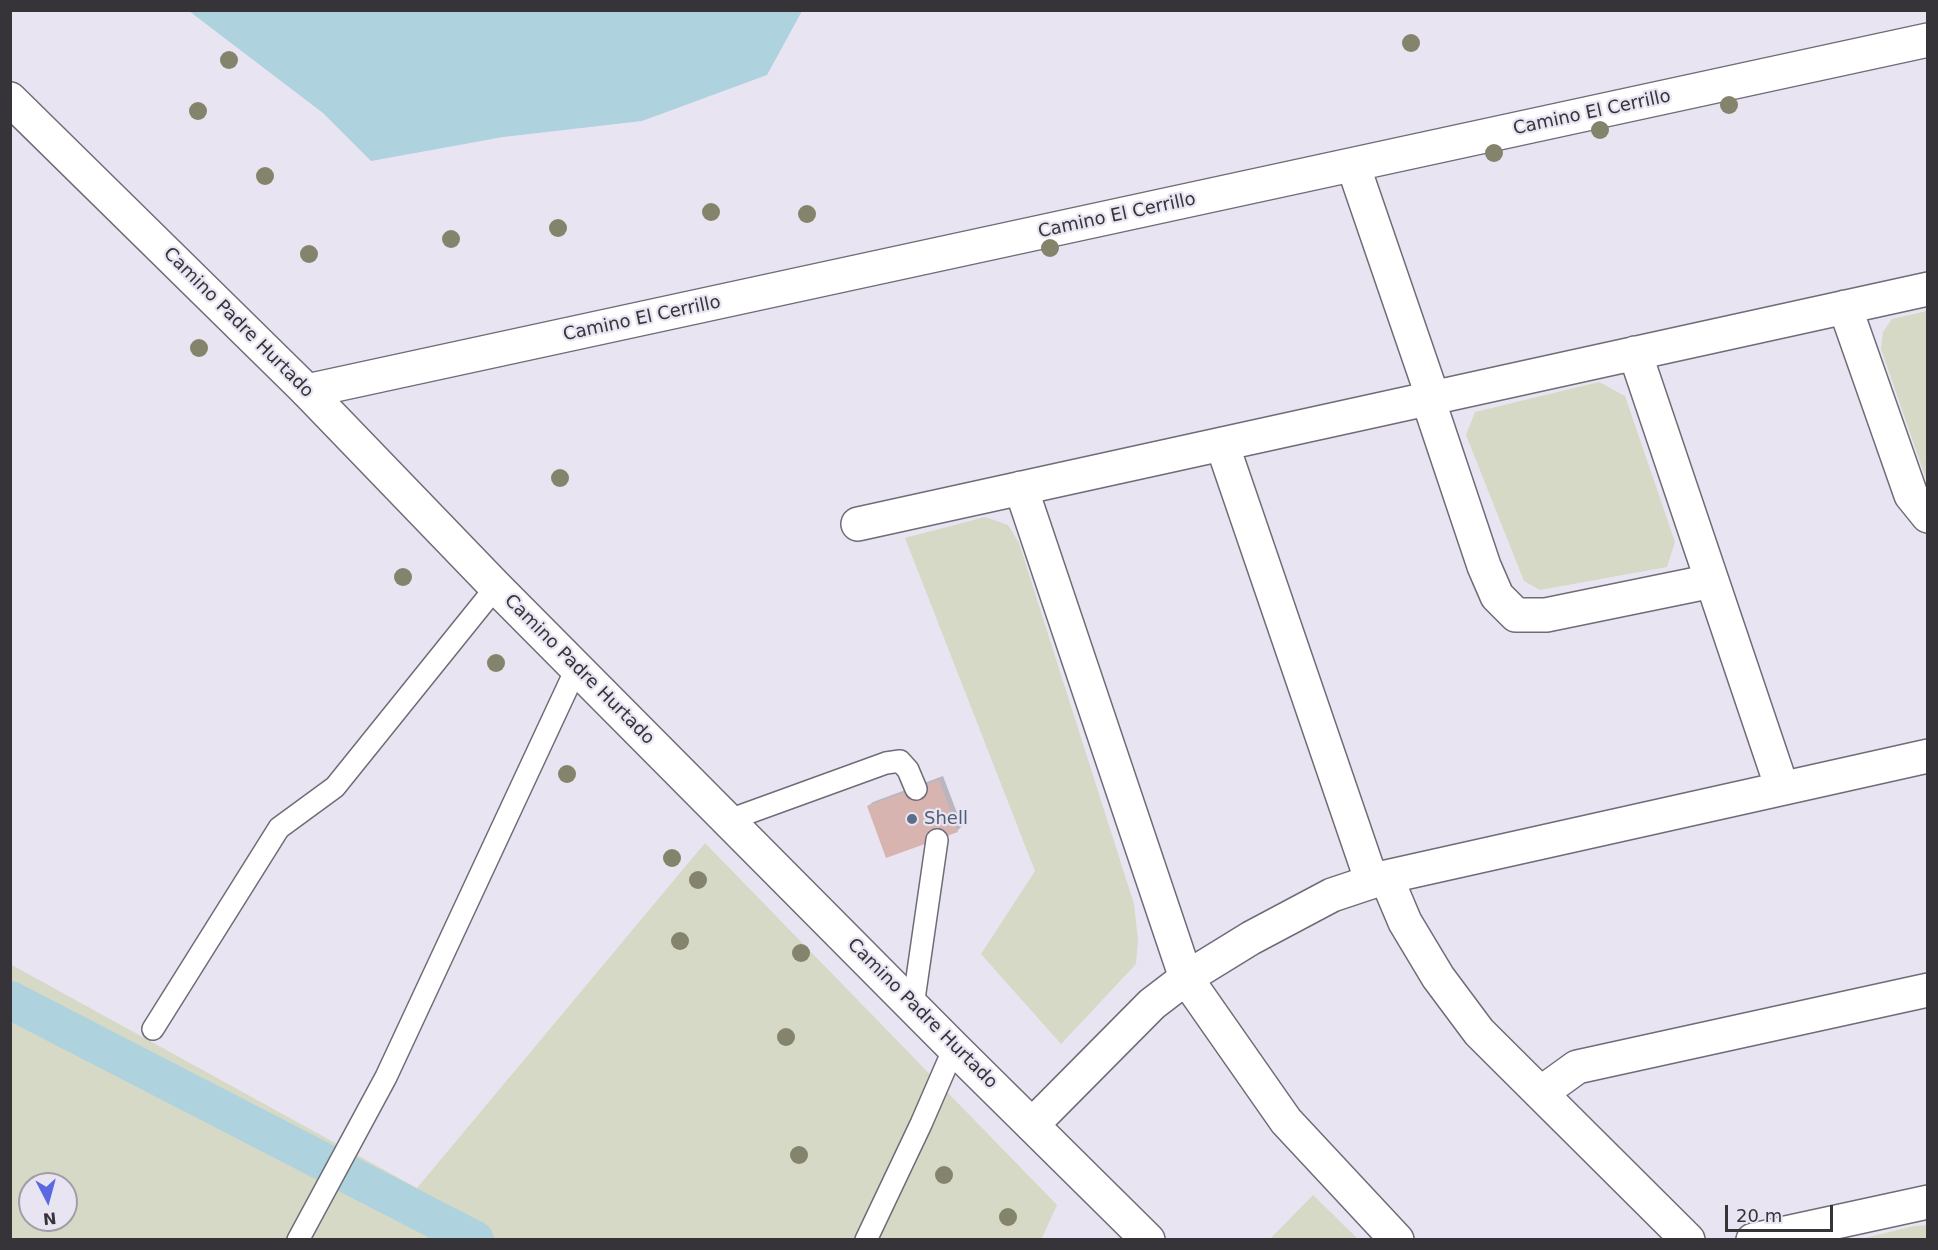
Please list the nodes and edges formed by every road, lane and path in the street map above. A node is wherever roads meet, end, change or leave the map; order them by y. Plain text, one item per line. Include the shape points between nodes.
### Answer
1 (1928, 40) edge
2 (10, 99) edge
3 (1353, 165) junction
4 (1928, 289) edge
5 (1845, 307) junction
6 (1635, 353) junction
7 (307, 391) junction
8 (1430, 398) junction
9 (1222, 444) junction
10 (1021, 488) junction
11 (1928, 516) edge
12 (858, 524) dead end
13 (1712, 581) junction
14 (496, 587) junction
15 (577, 667) junction
16 (1928, 756) edge
17 (1782, 788) junction
18 (916, 789) dead end
19 (729, 820) junction
20 (937, 840) dead end
21 (1379, 879) junction
22 (1186, 978) junction
23 (1928, 990) edge
24 (913, 1006) junction
25 (153, 1029) dead end
26 (954, 1048) junction
27 (1541, 1093) junction
28 (1032, 1125) junction
29 (1928, 1202) edge
30 (298, 1239) edge
31 (866, 1239) edge
32 (1148, 1239) edge
33 (1397, 1239) edge
34 (1688, 1239) edge
35 (1753, 1239) edge

1 - 3 street, Camino El Cerrillo
2 - 7 street, Camino Padre Hurtado
3 - 7 street, Camino El Cerrillo
3 - 8 street
4 - 5 street
5 - 6 street
5 - 11 street via 1911,495
6 - 8 street
6 - 13 street
7 - 14 street, Camino Padre Hurtado
8 - 9 street
8 - 13 street via 1484,566 1497,596 1516,615 1546,615
9 - 10 street
9 - 21 street
10 - 12 street
10 - 22 street
13 - 17 street
14 - 15 street, Camino Padre Hurtado
14 - 25 lane via 335,787 279,828
15 - 19 street, Camino Padre Hurtado
15 - 30 lane via 386,1077
16 - 17 street
17 - 21 street
18 - 19 lane via 900,761 886,762
19 - 24 street, Camino Padre Hurtado
20 - 24 lane
21 - 22 street via 1301,911
21 - 27 street via 1438,977 1479,1032
22 - 28 street via 1152,1004
22 - 33 street via 1286,1121
23 - 27 street via 1577,1066
24 - 26 street, Camino Padre Hurtado
26 - 28 street, Camino Padre Hurtado
26 - 31 lane
27 - 34 street
28 - 32 street, Camino Padre Hurtado
29 - 35 street

